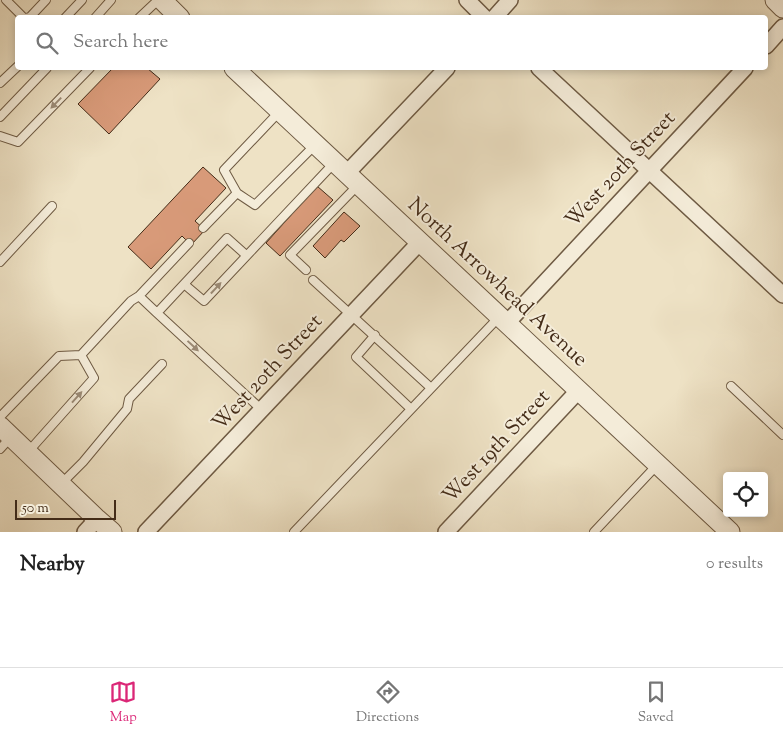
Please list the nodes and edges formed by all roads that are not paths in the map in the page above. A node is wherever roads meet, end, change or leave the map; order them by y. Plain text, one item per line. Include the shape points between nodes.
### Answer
1 (6, 0) edge
2 (46, 0) edge
3 (82, 0) edge
4 (111, 0) edge
5 (160, 0) edge
6 (467, 0) edge
7 (510, 0) edge
8 (774, 0) edge
9 (783, 8) edge
10 (22, 15) edge
11 (32, 15) edge
12 (68, 15) edge
13 (97, 15) edge
14 (142, 15) edge
15 (177, 15) edge
16 (483, 15) edge
17 (497, 15) edge
18 (783, 27) edge
19 (768, 44) edge
20 (15, 69) edge
21 (45, 70) edge
22 (88, 70) edge
23 (236, 70) edge
24 (445, 70) edge
25 (541, 70) edge
26 (743, 70) edge
27 (0, 83) edge
28 (280, 111) junction
29 (0, 117) edge
30 (0, 136) edge
31 (316, 144) junction
32 (650, 170) junction
33 (347, 173) junction
34 (237, 193) junction
35 (52, 206) dead end
36 (203, 228) dead end
37 (420, 242) junction
38 (189, 243) dead end
39 (246, 255) junction
40 (0, 262) edge
41 (306, 270) dead end
42 (313, 280) dead end
43 (184, 284) junction
44 (783, 295) edge
45 (139, 296) junction
46 (157, 313) junction
47 (352, 315) junction
48 (503, 320) junction
49 (375, 335) junction
50 (82, 355) junction
51 (162, 364) dead end
52 (731, 386) dead end
53 (431, 388) junction
54 (579, 390) junction
55 (411, 409) junction
56 (262, 410) junction
57 (0, 417) edge
58 (783, 435) edge
59 (4, 437) edge
60 (28, 452) junction
61 (658, 464) junction
62 (61, 484) junction
63 (91, 526) edge
64 (112, 532) edge
65 (146, 532) edge
66 (294, 532) edge
67 (446, 532) edge
68 (594, 532) edge
69 (730, 532) edge

1 - 10 lane
2 - 11 lane
3 - 12 lane
4 - 13 lane
5 - 14 lane
5 - 15 street
6 - 16 street
7 - 17 street
8 - 9 street
18 - 19 street
20 - 27 lane
21 - 29 lane
22 -> 30 lane via 18,142
23 - 28 street, North Arrowhead Avenue
24 - 33 street
25 - 32 street
26 - 32 street, West 20th Street
28 - 31 street, North Arrowhead Avenue
28 - 34 lane via 224,170
31 - 33 street, North Arrowhead Avenue
31 - 34 lane via 255,205
32 - 44 street
32 - 48 street, West 20th Street
33 - 37 street, North Arrowhead Avenue
33 - 39 lane
33 - 41 lane via 290,255
34 - 36 lane
35 - 40 lane
37 - 47 street, West 20th Street
37 - 48 street, North Arrowhead Avenue
38 - 45 lane
39 - 43 lane via 227,238
43 -> 39 lane via 204,302
42 - 47 lane
43 - 46 lane
45 - 46 lane
45 - 50 lane
46 -> 56 lane
47 - 49 lane
47 - 56 street, West 20th Street
48 - 53 lane
48 - 54 street, North Arrowhead Avenue
49 - 53 lane
49 - 55 lane via 356,357
50 - 57 lane via 59,356
60 -> 50 lane via 94,378
51 - 62 lane via 129,399 127,408
52 - 58 lane
53 - 55 lane
54 - 61 street, North Arrowhead Avenue
54 - 67 street, West 19th Street
55 - 66 lane
56 - 65 street, West 20th Street
59 - 60 street
60 - 62 street
61 - 68 lane
61 - 69 street, North Arrowhead Avenue
62 - 63 street
63 - 64 street

